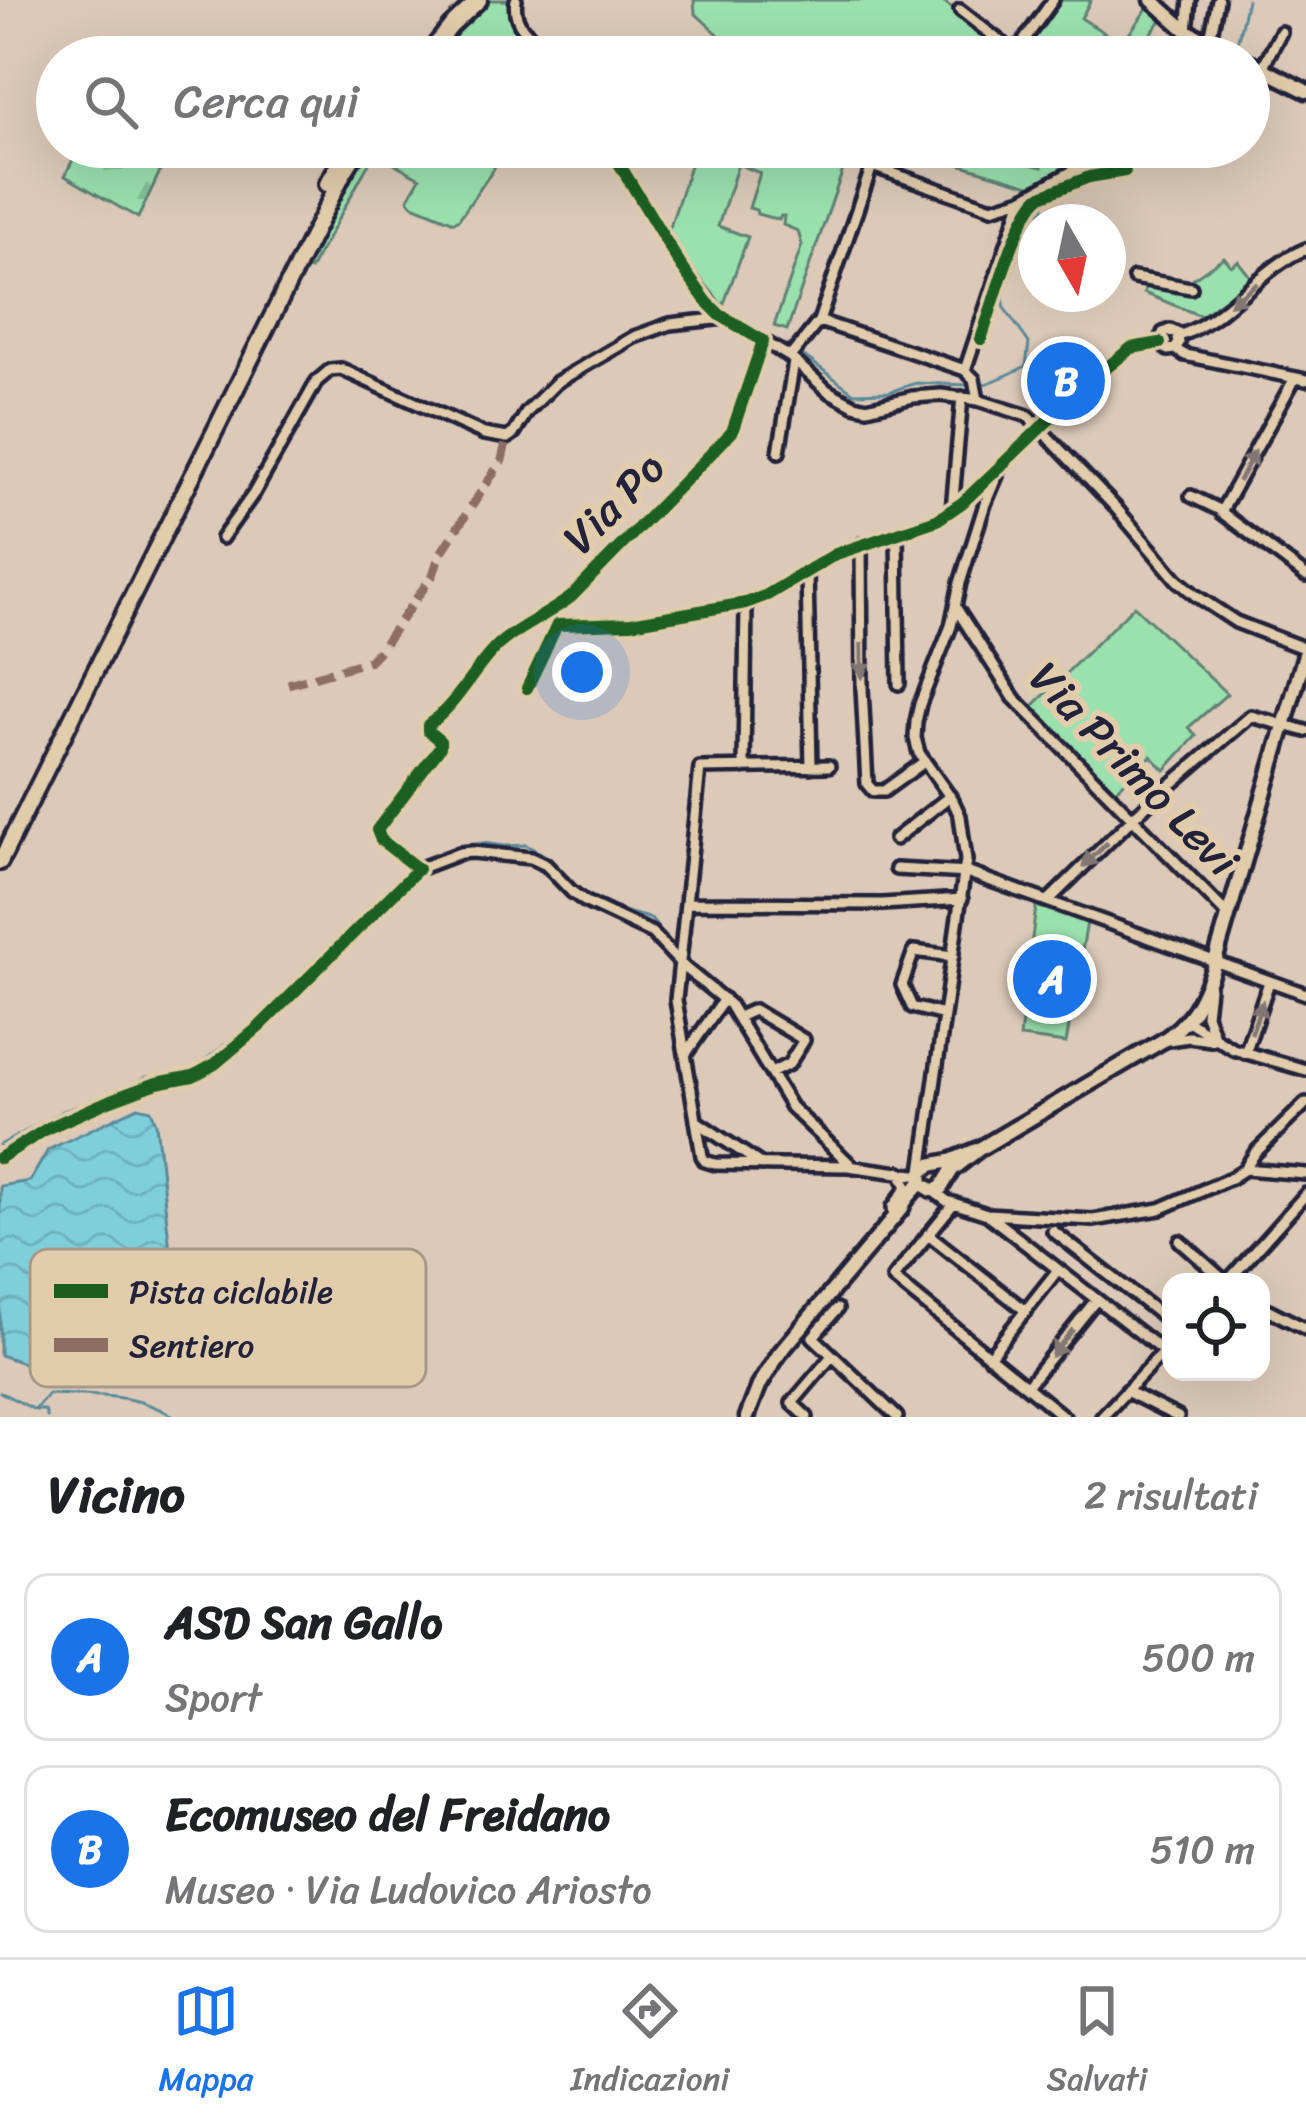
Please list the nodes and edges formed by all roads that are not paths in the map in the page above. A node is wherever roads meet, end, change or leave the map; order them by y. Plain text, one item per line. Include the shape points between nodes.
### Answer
1 (468, 0) edge
2 (479, 0) edge
3 (516, 0) edge
4 (1053, 0) edge
5 (1152, 0) edge
6 (1190, 0) edge
7 (1218, 0) edge
8 (960, 10) dead end
9 (1187, 32) junction
10 (1281, 32) dead end
11 (433, 36) edge
12 (443, 36) edge
13 (531, 36) edge
14 (991, 36) edge
15 (1027, 36) edge
16 (1194, 36) edge
17 (1211, 36) edge
18 (1270, 46) edge
19 (1270, 73) edge
20 (1306, 92) edge
21 (335, 168) edge
22 (347, 168) edge
23 (622, 168) edge
24 (871, 168) edge
25 (878, 168) edge
26 (1075, 168) edge
27 (1022, 199) junction
28 (1306, 249) edge
29 (1134, 278) dead end
30 (1191, 287) dead end
31 (725, 318) junction
32 (819, 321) junction
33 (1179, 336) junction
34 (763, 341) junction
35 (1160, 343) junction
36 (1175, 349) junction
37 (792, 359) junction
38 (965, 370) junction
39 (1301, 379) edge
40 (976, 390) junction
41 (962, 397) junction
42 (1039, 429) junction
43 (779, 452) dead end
44 (1001, 466) junction
45 (1191, 496) dead end
46 (952, 510) junction
47 (1222, 511) junction
48 (897, 533) junction
49 (223, 538) dead end
50 (861, 544) junction
51 (807, 572) junction
52 (1306, 576) edge
53 (746, 603) junction
54 (956, 608) junction
55 (1306, 650) edge
56 (899, 684) dead end
57 (527, 688) dead end
58 (1283, 727) junction
59 (1306, 731) edge
60 (924, 762) junction
61 (829, 766) dead end
62 (744, 767) junction
63 (812, 767) junction
64 (950, 796) junction
65 (1133, 818) junction
66 (896, 839) dead end
67 (0, 844) edge
68 (0, 862) edge
69 (896, 868) dead end
70 (965, 872) junction
71 (962, 899) junction
72 (1048, 901) junction
73 (686, 903) junction
74 (1228, 914) junction
75 (953, 956) junction
76 (680, 962) junction
77 (1213, 967) junction
78 (1269, 982) junction
79 (1306, 994) edge
80 (724, 999) junction
81 (944, 1015) junction
82 (738, 1017) junction
83 (1188, 1021) junction
84 (1216, 1040) junction
85 (1162, 1042) junction
86 (1245, 1053) junction
87 (1306, 1054) edge
88 (685, 1055) junction
89 (1303, 1069) edge
90 (771, 1073) junction
91 (1306, 1103) edge
92 (696, 1121) junction
93 (927, 1141) junction
94 (980, 1149) junction
95 (762, 1165) junction
96 (852, 1166) junction
97 (937, 1166) junction
98 (1245, 1169) junction
99 (900, 1172) junction
100 (1306, 1174) edge
101 (946, 1179) junction
102 (925, 1181) junction
103 (1306, 1194) edge
104 (953, 1203) junction
105 (898, 1212) junction
106 (987, 1214) junction
107 (1053, 1231) dead end
108 (928, 1234) junction
109 (1180, 1241) dead end
110 (1057, 1271) junction
111 (1217, 1273) edge
112 (1235, 1273) edge
113 (1096, 1300) junction
114 (837, 1310) dead end
115 (1026, 1311) junction
116 (1270, 1311) edge
117 (1162, 1316) edge
118 (1306, 1329) edge
119 (1162, 1345) edge
120 (1162, 1353) edge
121 (832, 1355) junction
122 (989, 1357) junction
123 (1027, 1386) junction
124 (1126, 1391) junction
125 (747, 1417) edge
126 (807, 1417) edge
127 (897, 1417) edge
128 (1064, 1417) edge
129 (1102, 1417) edge
130 (1178, 1417) edge

1 - 11 highway
2 - 12 highway
3 - 13 street via 514,16
4 - 15 street
5 - 9 main road
6 - 9 street
7 - 17 street
8 - 14 street
9 - 16 main road
10 - 18 street
19 - 20 main road
21 - 67 highway
22 - 68 highway
23 - 31 street via 681,266
24 - 32 street
25 - 27 street via 992,208
26 - 27 street
27 - 38 street
28 -> 33 street
29 - 30 street
31 - 34 street
31 - 49 street via 634,337 557,382 507,438 330,370
32 - 37 street
32 - 38 street
33 - 35 street via 1166,331
33 - 36 street
34 - 37 street
34 - 76 street, Via Po via 732,433 572,597 501,642 428,725 440,747 377,830 418,869 472,852 541,861 586,902 652,933
35 - 36 street
35 - 42 street via 1132,348
36 - 39 street
37 - 41 street via 828,392 867,408
37 - 43 street
38 - 40 street
47 -> 39 street
40 - 41 street
40 - 42 street
41 - 46 street
42 - 44 street
42 - 55 street via 1195,595
44 - 46 street
44 - 54 street
45 - 47 street
46 - 48 street
47 - 52 street
48 - 50 street
48 - 56 street
50 - 51 street
50 -> 60 street via 867,784 884,791
51 - 53 street
51 - 63 street
53 - 57 street via 632,623 557,625
53 - 62 street
54 - 60 street via 916,714
54 - 65 street, Via Primo Levi via 1014,698
55 - 58 main road
58 - 59 street
58 - 65 street via 1251,716
58 - 74 main road
60 - 64 street
61 - 63 street
62 - 63 street
62 - 73 street via 700,768
64 - 66 street
64 - 70 street
65 -> 72 street
65 - 74 street, Via Primo Levi
69 - 70 street
70 - 71 street
70 - 72 street
71 - 73 street
71 - 75 street
72 - 77 street
73 - 76 street
74 - 77 main road
75 - 81 street
75 - 81 street via 914,951 902,985 912,1007
76 - 80 street
76 - 88 street via 676,1000
77 - 78 street
77 - 83 main road
77 - 84 street via 1207,1015
78 - 79 street
86 -> 78 street
80 - 82 street
80 - 88 street
81 - 93 street
82 - 90 street
82 - 90 street via 754,1010 804,1040 789,1064
83 - 84 street
83 - 85 main road
84 - 85 street
84 - 86 street
85 - 94 main road
86 - 89 street
87 - 89 street
88 - 92 street
90 - 96 street via 791,1107
91 - 98 street
92 - 95 street
92 - 95 street via 704,1161
93 - 97 street
93 - 102 street
94 - 97 main road
94 - 101 main road
95 - 96 street
96 - 99 street
97 - 101 main road
97 - 102 main road via 930,1165
98 - 100 street
98 - 106 street via 1142,1213 1063,1220
99 - 102 street
99 - 105 street via 907,1187 893,1207
101 - 102 main road via 941,1188
101 - 104 street
102 - 104 street
102 - 105 main road
103 - 112 street
104 - 106 street
104 - 108 street
105 - 125 main road via 779,1354
106 - 110 street
107 - 117 street
108 - 115 street
108 - 122 street via 892,1278
109 - 111 street
110 - 113 street
110 - 115 street
113 - 119 street
113 -> 123 street
114 - 121 street via 813,1337
115 - 122 street
116 - 118 street
120 - 124 street
121 - 126 street via 792,1403
121 - 127 street
122 - 123 street
123 - 128 street
124 - 129 street
124 - 130 street

